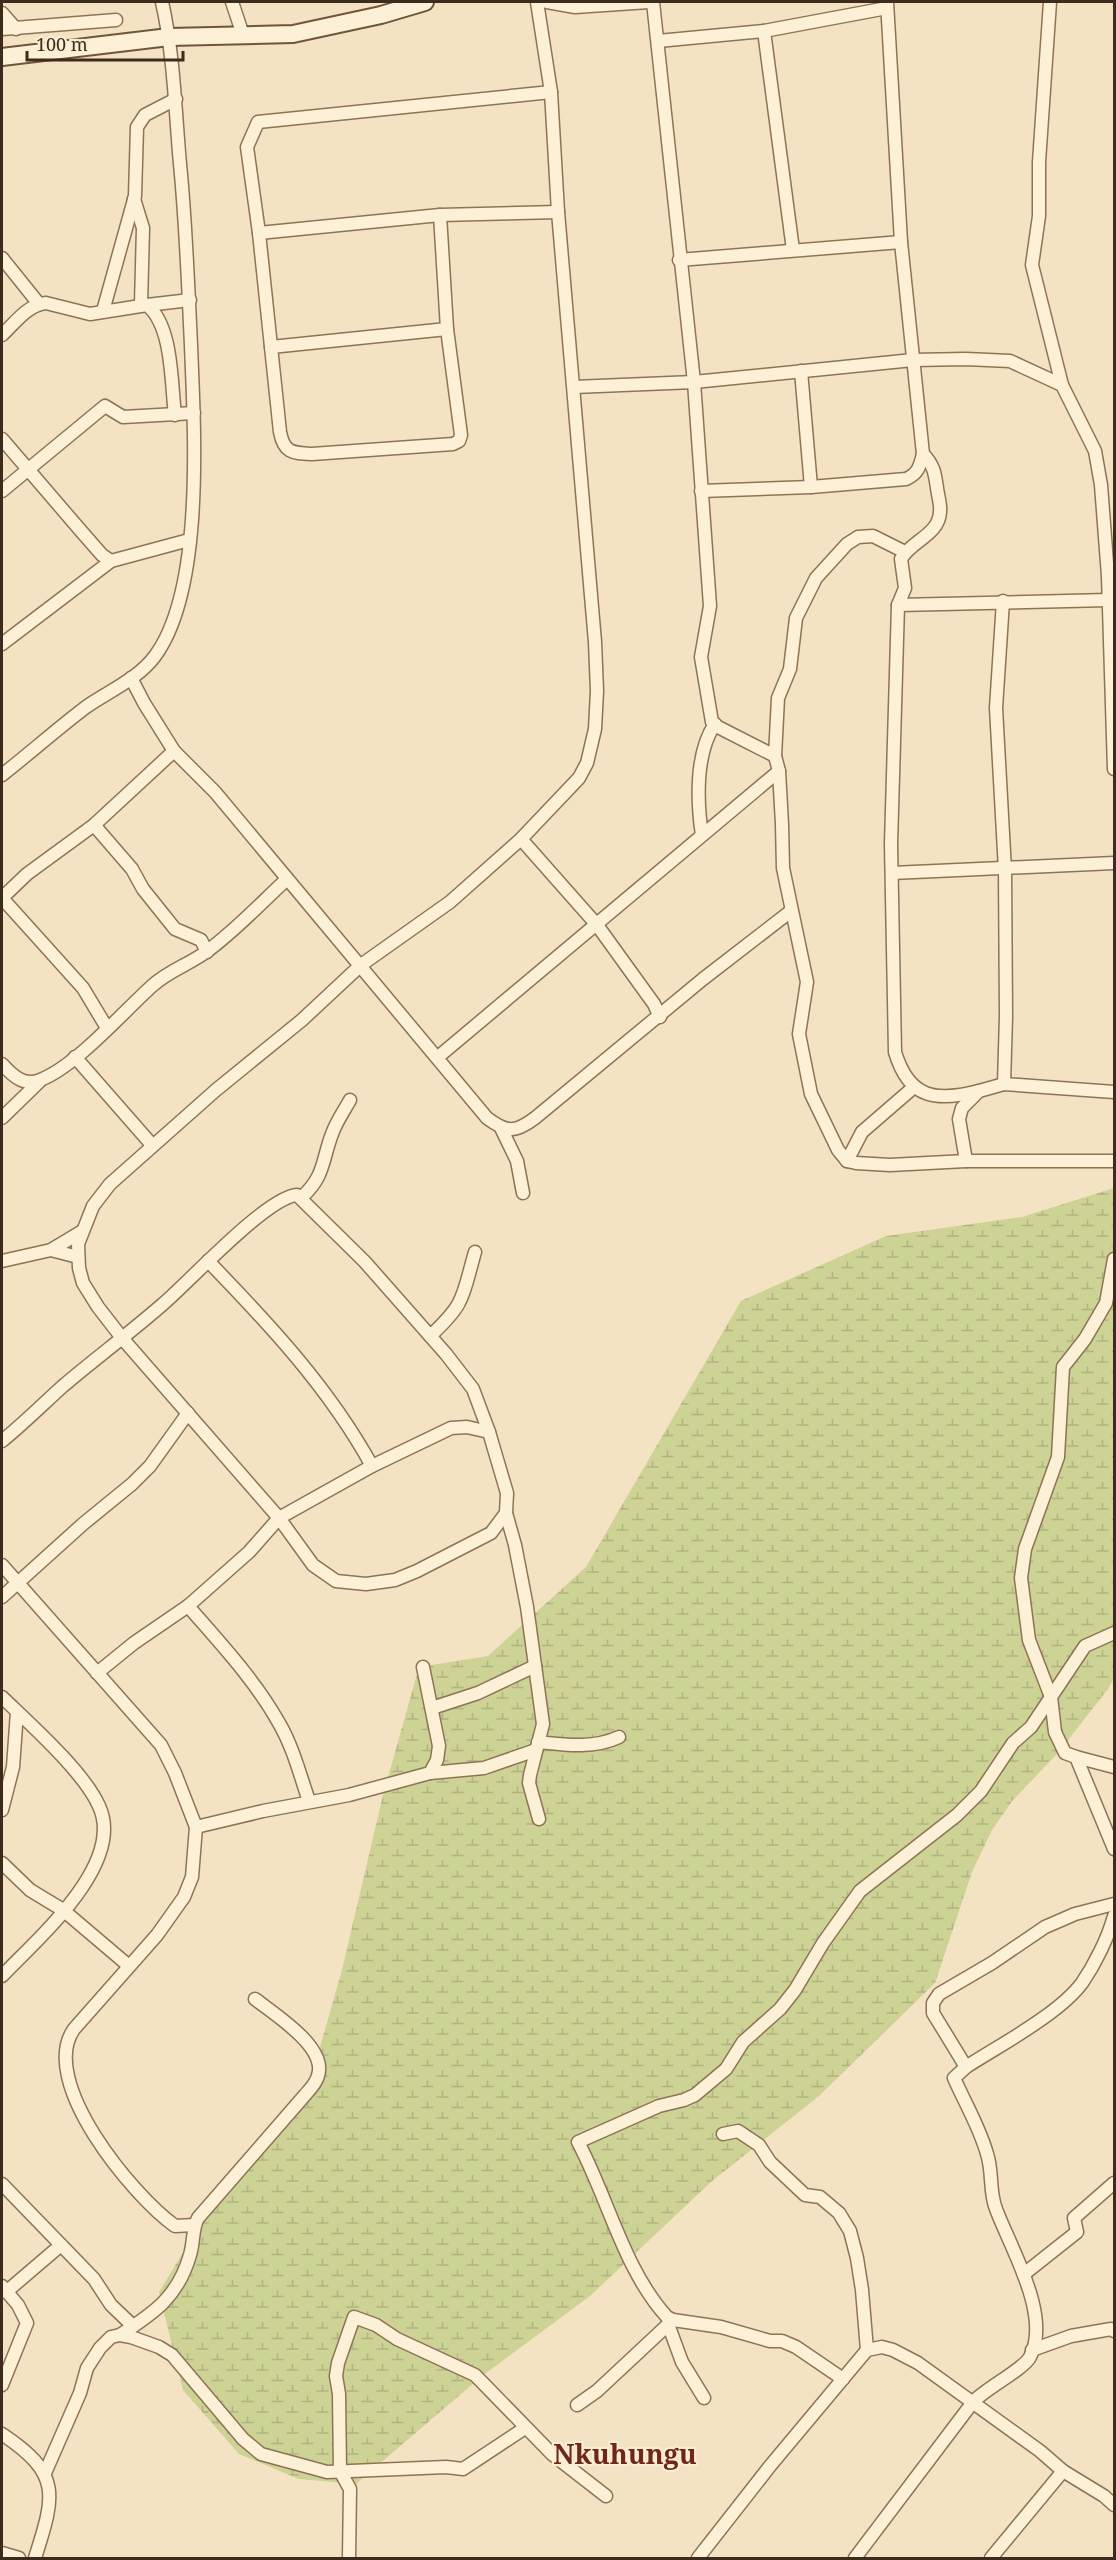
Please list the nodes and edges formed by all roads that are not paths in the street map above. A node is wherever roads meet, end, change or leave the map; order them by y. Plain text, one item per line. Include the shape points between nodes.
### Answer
1 (162, 2) edge
2 (232, 2) edge
3 (425, 2) edge
4 (537, 2) edge
5 (547, 2) edge
6 (651, 2) edge
7 (1050, 2) edge
8 (887, 5) edge
9 (2, 13) edge
10 (116, 20) dead end
11 (2, 29) edge
12 (16, 29) junction
13 (764, 31) junction
14 (243, 35) junction
15 (170, 37) junction
16 (658, 41) junction
17 (2, 57) edge
18 (551, 92) junction
19 (176, 99) junction
20 (134, 198) junction
21 (558, 212) junction
22 (440, 215) junction
23 (259, 232) junction
24 (902, 242) junction
25 (793, 250) junction
26 (2, 258) edge
27 (679, 261) junction
28 (190, 300) junction
29 (39, 303) junction
30 (144, 305) junction
31 (103, 311) junction
32 (447, 329) junction
33 (2, 335) edge
34 (271, 347) junction
35 (913, 360) junction
36 (801, 371) junction
37 (694, 382) junction
38 (1062, 385) junction
39 (574, 387) junction
40 (194, 413) junction
41 (175, 415) junction
42 (2, 440) edge
43 (923, 454) junction
44 (28, 469) junction
45 (811, 487) junction
46 (2, 491) edge
47 (701, 491) junction
48 (1110, 538) edge
49 (189, 540) junction
50 (905, 552) junction
51 (111, 561) junction
52 (1111, 574) edge
53 (1108, 600) junction
54 (1003, 601) junction
55 (898, 605) junction
56 (2, 644) edge
57 (131, 678) junction
58 (715, 724) junction
59 (174, 751) junction
60 (775, 756) junction
61 (1114, 770) edge
62 (779, 771) junction
63 (2, 776) edge
64 (94, 825) junction
65 (702, 835) junction
66 (521, 839) junction
67 (1114, 863) edge
68 (1005, 870) junction
69 (892, 873) junction
70 (287, 879) junction
71 (2, 898) edge
72 (791, 911) junction
73 (597, 925) junction
74 (207, 952) junction
75 (361, 965) junction
76 (660, 1017) junction
77 (107, 1028) junction
78 (75, 1057) junction
79 (438, 1057) junction
80 (2, 1064) edge
81 (40, 1081) junction
82 (1004, 1084) junction
83 (914, 1087) junction
84 (979, 1091) junction
85 (1114, 1092) edge
86 (350, 1100) dead end
87 (2, 1118) edge
88 (501, 1128) junction
89 (152, 1145) junction
90 (847, 1161) junction
91 (966, 1161) junction
92 (1114, 1161) edge
93 (523, 1193) dead end
94 (302, 1197) junction
95 (81, 1232) junction
96 (51, 1250) junction
97 (475, 1252) dead end
98 (78, 1257) junction
99 (1114, 1260) edge
100 (2, 1261) edge
101 (208, 1261) junction
102 (430, 1336) junction
103 (122, 1338) junction
104 (188, 1413) junction
105 (489, 1432) junction
106 (2, 1441) edge
107 (372, 1466) junction
108 (506, 1513) junction
109 (279, 1518) junction
110 (2, 1565) edge
111 (18, 1583) junction
112 (2, 1597) edge
113 (188, 1606) junction
114 (1114, 1633) edge
115 (535, 1666) junction
116 (423, 1667) dead end
117 (98, 1673) junction
118 (2, 1697) edge
119 (1051, 1697) junction
120 (432, 1708) junction
121 (17, 1712) junction
122 (619, 1737) dead end
123 (537, 1746) junction
124 (1076, 1758) junction
125 (1114, 1767) edge
126 (430, 1773) junction
127 (309, 1801) junction
128 (2, 1810) edge
129 (539, 1819) dead end
130 (196, 1827) junction
131 (1114, 1849) edge
132 (2, 1863) edge
133 (1114, 1904) edge
134 (63, 1910) junction
135 (1114, 1916) edge
136 (129, 1966) junction
137 (2, 1976) edge
138 (255, 1999) dead end
139 (966, 2067) junction
140 (723, 2134) dead end
141 (1114, 2183) edge
142 (2, 2184) edge
143 (194, 2225) junction
144 (61, 2245) junction
145 (1024, 2274) junction
146 (4, 2289) edge
147 (671, 2322) junction
148 (133, 2326) junction
149 (1114, 2331) edge
150 (120, 2335) junction
151 (867, 2350) junction
152 (1032, 2350) junction
153 (843, 2379) junction
154 (2, 2385) edge
155 (704, 2398) dead end
156 (973, 2402) junction
157 (577, 2405) dead end
158 (525, 2428) junction
159 (2, 2434) edge
160 (340, 2470) junction
161 (1062, 2471) junction
162 (45, 2473) junction
163 (606, 2496) dead end
164 (1114, 2505) edge
165 (2, 2553) edge
166 (19, 2559) edge
167 (35, 2559) edge
168 (349, 2559) edge
169 (698, 2559) edge
170 (855, 2559) edge
171 (991, 2559) edge

1 - 15 street
2 - 14 street
3 - 14 street via 293,34
4 - 18 street
5 - 6 street via 575,8
6 - 16 street
7 - 38 street via 1039,216 1032,265
8 - 13 street
8 - 24 street
9 - 12 street
10 - 12 street
11 - 12 street
13 - 16 street
13 - 25 street
14 - 15 street
15 - 17 street
15 - 19 street
16 - 27 street
18 - 21 street
18 - 23 street via 258,122 247,147
19 - 20 street via 145,115 137,127
19 - 28 street
20 - 30 street via 143,228
20 - 31 street
21 - 22 street
21 - 39 street
22 - 23 street
22 - 32 street
23 - 34 street
24 - 25 street
24 - 35 street
25 - 27 street
26 - 29 street
27 - 37 street
28 - 30 street
28 - 40 street
29 - 31 street via 90,314
29 - 33 street
30 - 31 street
30 - 41 street via 153,310 162,329 171,365
32 - 34 street
32 - 34 street via 461,435 453,444 312,454 287,450 282,445
35 - 36 street
35 - 38 street via 1010,361
35 - 43 street
36 - 37 street
36 - 45 street
37 - 39 street
37 - 47 street
38 - 48 street via 1095,451
39 - 66 street via 595,642 595,729 579,778
40 - 41 street
40 - 49 street via 196,460
41 - 44 street via 123,417 105,406
42 - 44 street
43 - 45 street via 918,471 906,479
43 - 50 street via 935,471 940,512 932,530
44 - 46 street
44 - 51 street
45 - 47 street
47 - 58 street via 710,606 701,657
48 - 52 street
49 - 51 street
49 - 57 street via 171,624 155,656
50 - 55 street via 905,588
50 - 60 street via 873,536 858,537 816,578 796,618 790,669 778,698
51 - 56 street
52 - 53 street
53 - 54 street
53 - 61 street
54 - 55 street
54 - 68 street via 996,708
55 - 69 street
57 - 59 street
57 - 63 street via 87,707
58 - 60 street
58 - 65 street via 704,741 697,805
59 - 64 street
59 - 70 street via 215,792
60 - 62 street
62 - 65 street
62 - 72 street via 783,868
64 - 71 street via 27,874
64 - 74 street via 175,929 201,940
65 - 73 street
66 - 73 street
66 - 75 street via 450,902
67 - 68 street
68 - 69 street
68 - 82 street
69 - 83 street via 895,1052
70 - 74 street
70 - 75 street
71 - 77 street via 83,988
72 - 76 street
72 - 90 street via 807,982 800,1034 811,1094
73 - 76 street
73 - 79 street
74 - 77 street via 166,974
75 - 79 street
75 - 89 street via 302,1020
76 - 88 street via 524,1126 513,1130
77 - 78 street
78 - 81 street
78 - 89 street
79 - 88 street via 487,1118
80 - 81 street via 21,1080
81 - 87 street
82 - 84 street
82 - 85 street
83 - 84 street via 939,1096
83 - 90 street via 862,1132
84 - 91 street via 962,1108 959,1119
86 - 94 street via 334,1129 322,1171
88 - 93 street via 517,1161
89 - 95 street via 110,1184 93,1206
90 - 91 street via 890,1165
91 - 92 street
94 - 101 street via 291,1195 276,1203
94 - 102 street
95 - 96 street
95 - 98 street
96 - 98 street
96 - 100 street
97 - 102 street via 459,1307
98 - 103 street via 83,1283
99 - 119 street via 1106,1302 1063,1367 1058,1457 1025,1549 1021,1578 1029,1640
101 - 103 street
101 - 107 street via 329,1397
102 - 105 street via 473,1389
103 - 104 street
103 - 106 street
104 - 109 street
104 - 111 street via 138,1478
105 - 107 street via 451,1428
105 - 108 street via 507,1493
107 - 109 street
108 - 109 street via 491,1533 417,1572 366,1584 336,1581 313,1565
108 - 115 street
109 - 113 street via 249,1552
110 - 111 street
111 - 112 street
111 - 117 street
113 - 117 street
113 - 127 street via 242,1668 279,1723
114 - 119 street via 1085,1646
115 - 120 street via 478,1693
115 - 123 street via 543,1724
116 - 120 street
117 - 130 street via 161,1745
118 - 121 street
119 - 124 street via 1055,1732 1065,1752
119 - 147 street via 1031,1727 1013,1743 981,1791 957,1815 860,1891 785,2003 742,2042 726,2069 684,2100 648,2110 578,2142 640,2281
120 - 126 street via 439,1746 438,1760
121 - 128 street via 13,1767
121 - 134 street via 74,1771 100,1808 104,1830 100,1854 80,1893
122 - 123 street via 581,1746
123 - 126 street via 484,1768
123 - 129 street via 530,1783
124 - 125 street
124 - 131 street
126 - 127 street
127 - 130 street
130 - 136 street via 195,1860 184,1897
132 - 134 street via 30,1890
133 - 139 street via 1045,1927 939,1994 933,2002 933,2013
134 - 136 street
134 - 137 street
135 - 139 street via 1081,1983 1057,2007
136 - 143 street via 68,2038 64,2067 87,2122 144,2199 175,2226
138 - 143 street via 309,2043 318,2075 314,2085
139 - 145 street via 954,2078 988,2155 995,2206
140 - 151 street via 738,2131 759,2145 770,2162 805,2195 820,2197 839,2213 850,2231 857,2258
141 - 145 street via 1074,2218 1077,2232
142 - 144 street
143 - 148 street via 190,2256 181,2278 159,2308
144 - 146 street
144 - 148 street
145 - 152 street via 1036,2316
146 - 154 street via 27,2323
147 - 153 street via 721,2327 782,2342
147 - 155 street via 682,2362
147 - 157 street
148 - 150 street
149 - 152 street via 1071,2336
150 - 160 street via 172,2355 243,2439 261,2454 327,2472
150 - 162 street via 111,2337 92,2359
151 - 153 street
151 - 156 street via 894,2350
152 - 156 street via 1023,2366
153 - 169 street
156 - 161 street
156 - 170 street
158 - 160 street via 463,2469
158 - 160 street via 475,2375 354,2317 336,2376
158 - 163 street
159 - 162 street
160 - 168 street via 350,2489
161 - 164 street
161 - 171 street
162 - 167 street via 48,2516
165 - 166 street

